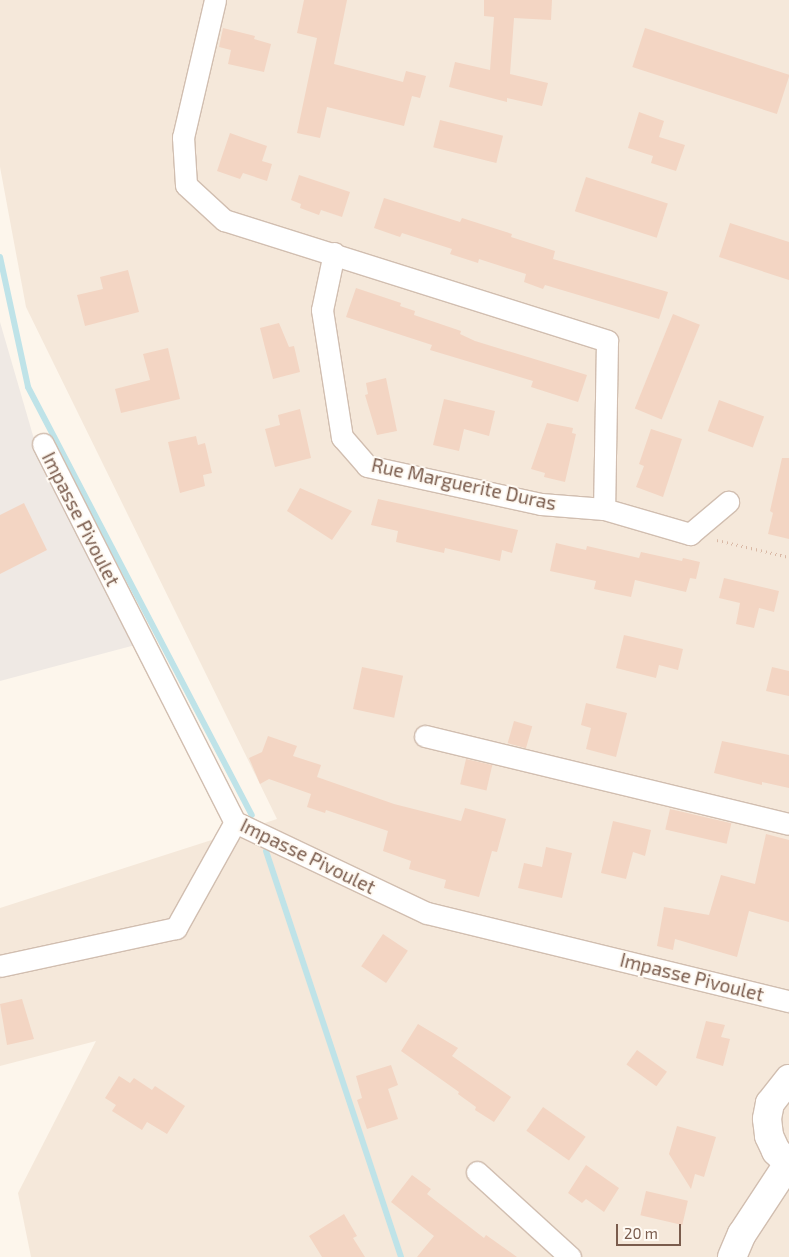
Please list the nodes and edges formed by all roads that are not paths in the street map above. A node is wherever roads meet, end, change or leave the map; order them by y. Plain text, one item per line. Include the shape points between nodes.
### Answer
1 (215, 0) edge
2 (334, 254) junction
3 (43, 444) dead end
4 (728, 502) dead end
5 (604, 509) junction
6 (425, 736) dead end
7 (235, 822) junction
8 (789, 824) edge
9 (0, 966) edge
10 (789, 1001) edge
11 (789, 1079) edge
12 (788, 1164) edge
13 (477, 1172) dead end
14 (570, 1257) edge
15 (732, 1257) edge

1 - 2 street via 183,137 186,184 224,220
2 - 5 street via 607,340
2 - 5 street, Rue Marguerite Duras via 322,310 342,437 367,466 541,504
3 - 7 street, Impasse Pivoulet
4 - 5 street, Rue Marguerite Duras via 690,534
6 - 8 street
7 - 9 street via 176,928
7 - 10 street, Impasse Pivoulet via 427,913
11 - 12 main road via 770,1103 767,1119 769,1136 776,1151
12 - 15 main road via 742,1234
13 - 14 street

